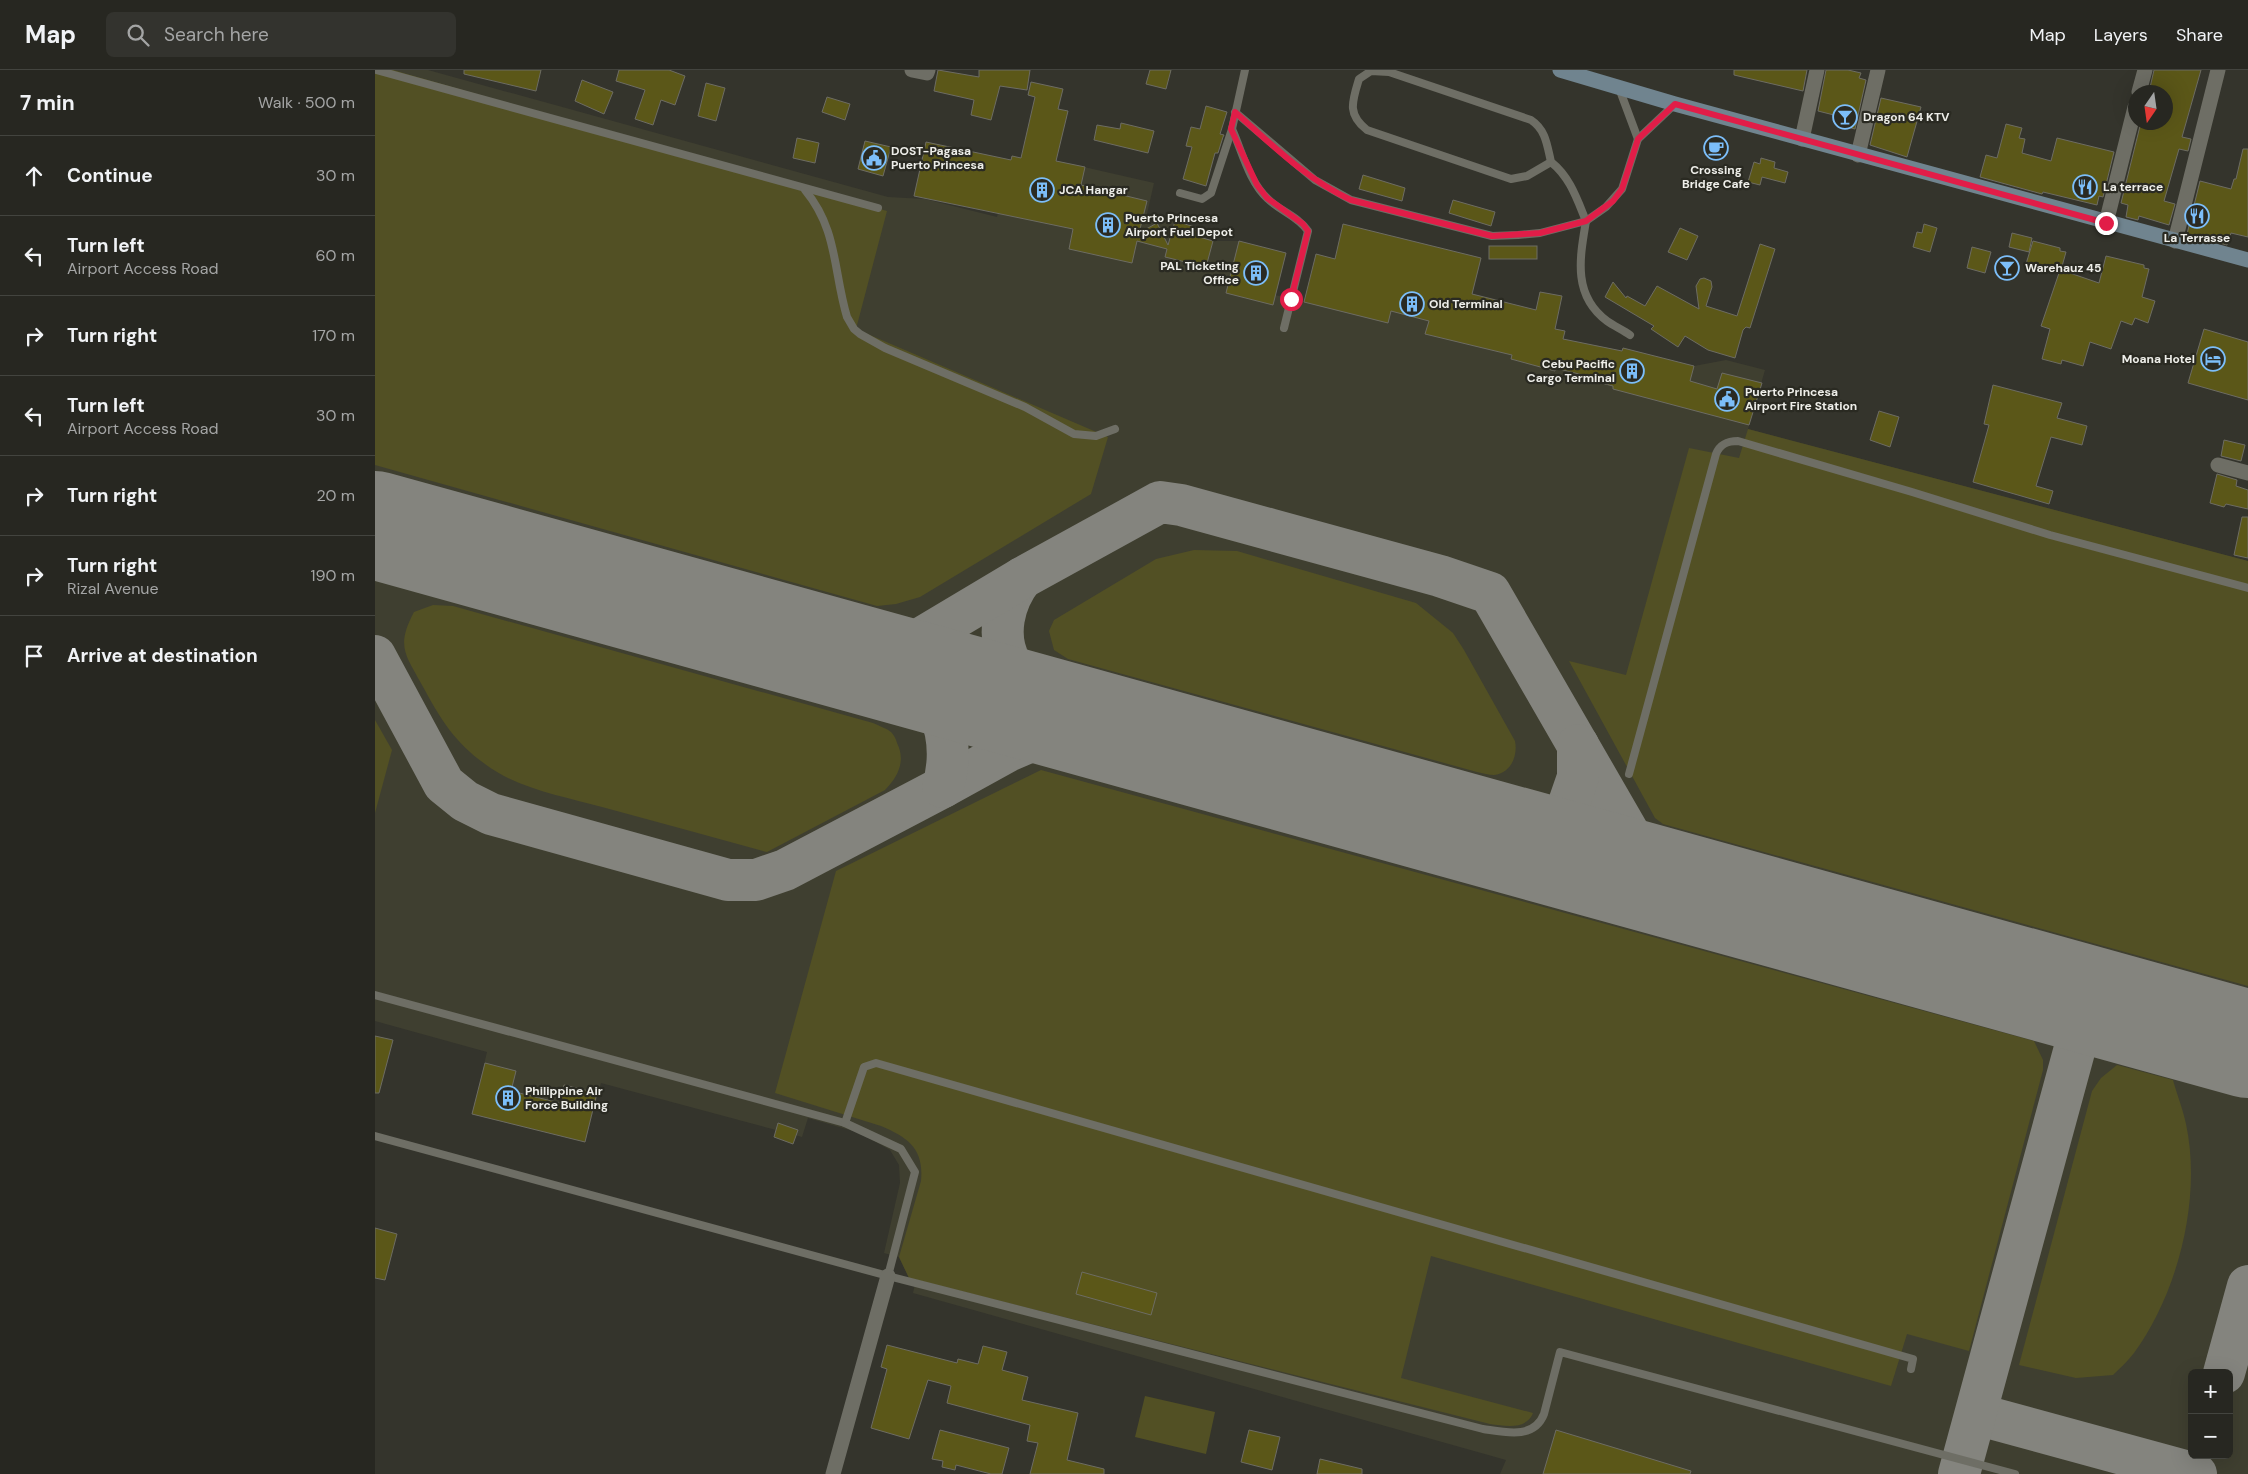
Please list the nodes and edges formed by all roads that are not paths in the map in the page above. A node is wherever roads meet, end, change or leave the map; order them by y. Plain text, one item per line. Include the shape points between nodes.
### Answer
1 (375, 70) edge
2 (912, 70) edge
3 (928, 70) edge
4 (1245, 70) edge
5 (1560, 70) edge
6 (1817, 70) edge
7 (1878, 70) edge
8 (2145, 70) edge
9 (2219, 70) edge
10 (2141, 85) edge
11 (1619, 88) junction
12 (1675, 104) junction
13 (1235, 112) junction
14 (1231, 129) junction
15 (2129, 130) edge
16 (1638, 139) junction
17 (1802, 139) junction
18 (1859, 155) junction
19 (1551, 162) junction
20 (805, 190) junction
21 (1180, 194) dead end
22 (878, 208) dead end
23 (1586, 221) junction
24 (2106, 223) junction
25 (2175, 241) junction
26 (2248, 260) edge
27 (1284, 328) dead end
28 (1631, 335) dead end
29 (1115, 429) dead end
30 (2218, 465) dead end
31 (2248, 473) edge
32 (2248, 588) edge
33 (1629, 774) dead end
34 (375, 995) edge
35 (845, 1123) junction
36 (375, 1136) edge
37 (888, 1276) junction
38 (1911, 1369) dead end
39 (833, 1474) edge
40 (2015, 1474) edge

1 - 20 lane
2 - 3 street via 927,73
4 - 13 lane
5 - 11 street
6 - 17 street
7 - 18 street
8 - 10 street
9 - 25 street
11 - 12 street
11 - 16 lane
12 - 16 lane
12 - 17 street
13 - 14 lane
13 - 23 lane via 1315,180 1351,200 1492,236 1540,233
14 - 21 lane via 1211,193 1202,199
14 - 27 lane via 1249,170 1267,198 1308,231
15 - 24 street
16 - 23 lane via 1622,189 1613,201
17 - 18 street
18 - 24 street
19 - 19 lane via 1545,134 1531,120 1389,72 1371,71 1359,80 1353,110 1355,120 1367,130 1511,179 1527,176
19 - 23 lane via 1572,186
20 - 22 lane
20 - 29 lane via 819,206 828,229 847,317 860,334 885,348 1025,407 1074,434 1096,436
23 - 28 lane via 1579,271 1583,288 1606,320
24 - 25 street
25 - 26 street
30 - 31 street
32 - 33 lane via 2050,535 1903,489 1731,441 1719,448 1716,454
34 - 35 lane
35 - 37 lane via 901,1149 915,1172
35 - 38 lane via 864,1067 876,1063 1913,1359
36 - 37 lane
37 - 39 street
37 - 40 lane via 1502,1432 1527,1431 1541,1421 1560,1352

